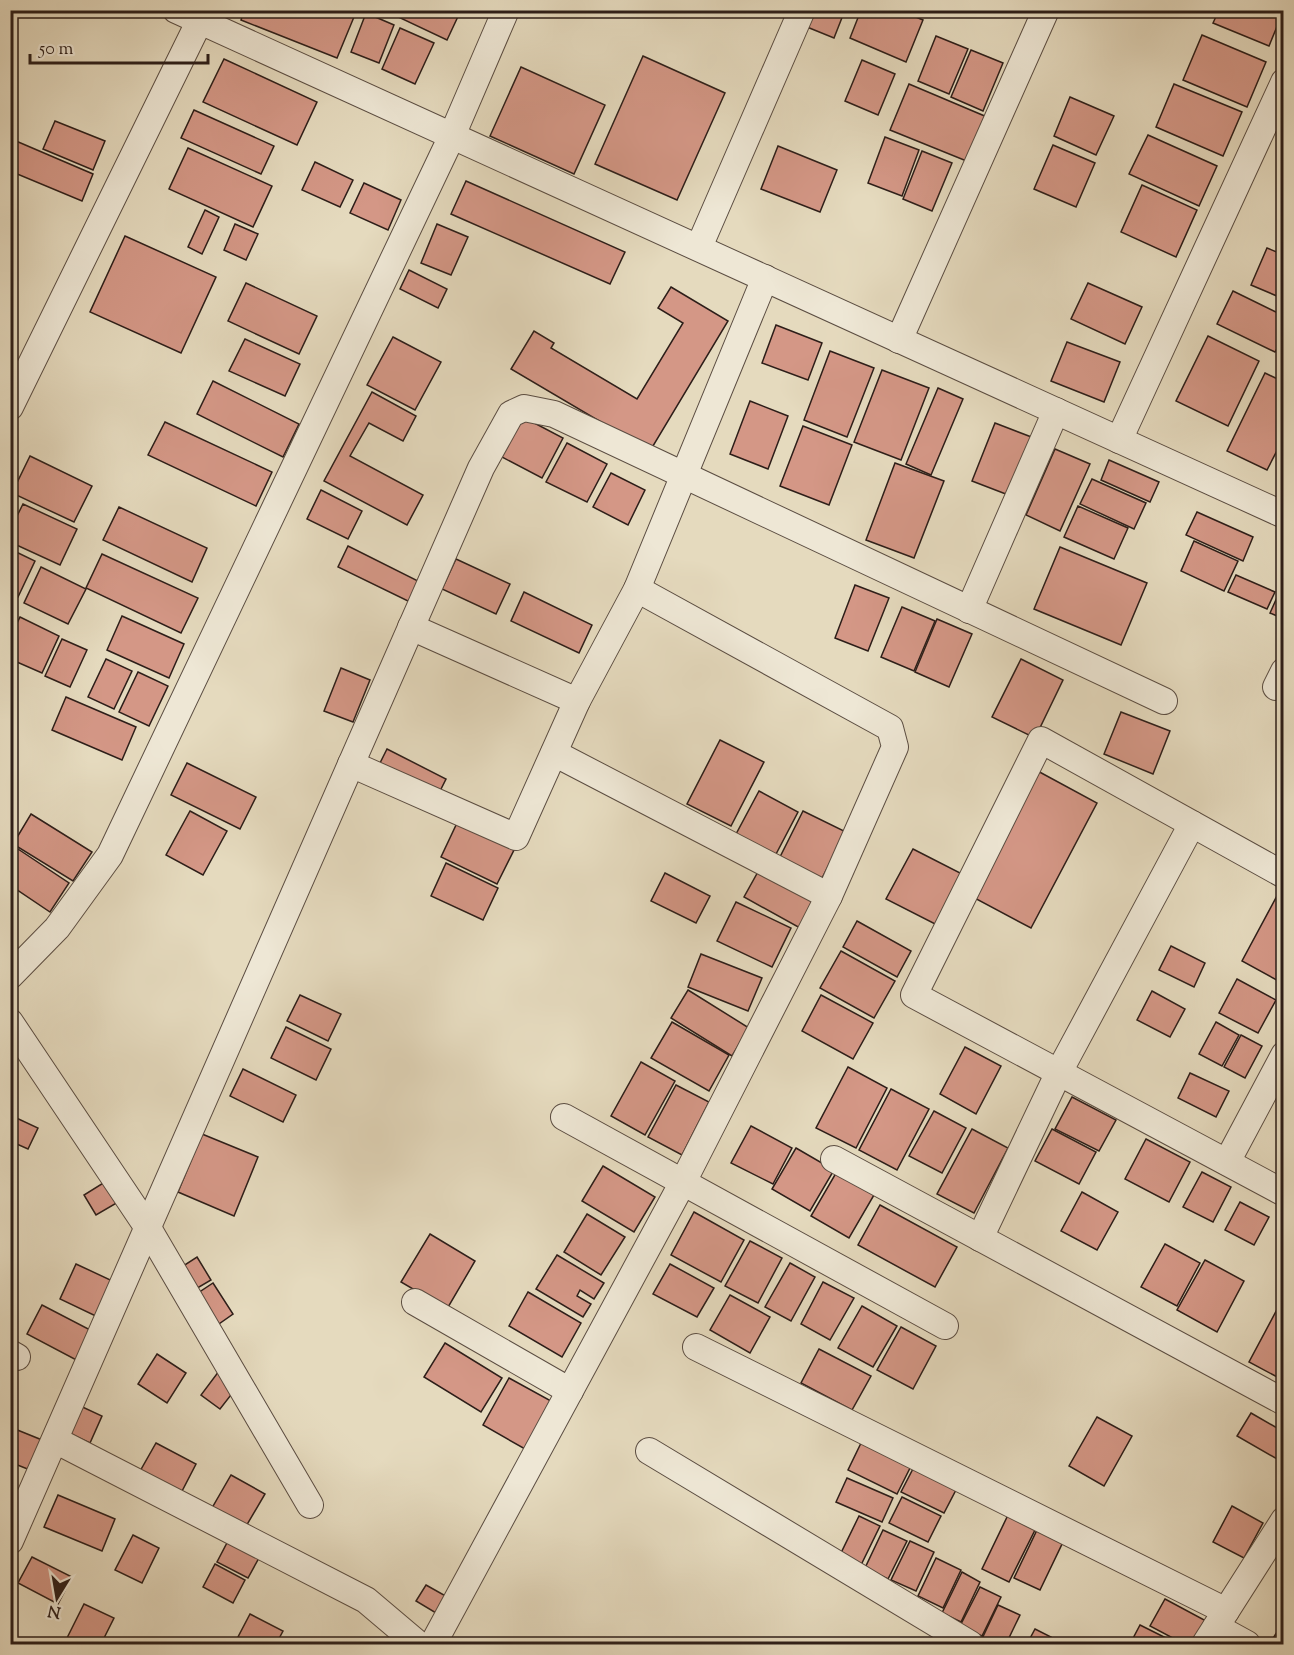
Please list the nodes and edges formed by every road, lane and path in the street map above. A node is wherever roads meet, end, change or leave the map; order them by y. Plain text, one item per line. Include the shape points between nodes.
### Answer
1 (176, 10) edge
2 (506, 10) edge
3 (802, 10) edge
4 (1046, 10) edge
5 (202, 16) edge
6 (1284, 82) edge
7 (451, 138) junction
8 (699, 247) junction
9 (765, 278) junction
10 (899, 340) junction
11 (10, 407) edge
12 (1056, 411) junction
13 (1119, 440) junction
14 (685, 476) junction
15 (1284, 515) edge
16 (637, 589) junction
17 (969, 610) junction
18 (411, 627) junction
19 (577, 701) junction
20 (1164, 701) dead end
21 (554, 753) junction
22 (351, 764) junction
23 (1192, 824) junction
24 (1284, 875) edge
25 (829, 896) junction
26 (10, 976) edge
27 (10, 1023) edge
28 (1284, 1055) edge
29 (1059, 1072) junction
30 (564, 1117) dead end
31 (834, 1159) dead end
32 (1227, 1162) junction
33 (683, 1182) junction
34 (1284, 1193) edge
35 (148, 1228) junction
36 (980, 1238) junction
37 (415, 1302) dead end
38 (945, 1326) dead end
39 (696, 1347) dead end
40 (570, 1391) junction
41 (1282, 1397) edge
42 (55, 1440) junction
43 (649, 1451) dead end
44 (310, 1505) dead end
45 (1284, 1520) edge
46 (10, 1541) edge
47 (1216, 1627) edge
48 (418, 1644) edge
49 (433, 1644) edge
50 (970, 1644) edge
51 (1246, 1644) edge

1 - 5 street
2 - 7 street
3 - 8 street
4 - 10 street
5 - 7 street
5 - 11 street
6 - 13 street
7 - 8 street
7 - 26 street via 110,855 57,928
8 - 9 street
9 - 10 street
9 - 14 street
10 - 12 street
12 - 13 street
12 - 17 street
13 - 15 street
14 - 16 street
14 - 17 street
14 - 18 street via 554,414 524,408 511,414 481,468
16 - 19 street
16 - 25 street via 890,728 895,747
17 - 20 street
18 - 19 street
18 - 22 street
19 - 21 street
21 - 22 street via 516,837
21 - 25 street
22 - 35 street
23 - 24 street
23 - 29 street
23 - 29 street via 1041,740 914,995
25 - 33 street
27 - 35 street
28 - 32 street
29 - 32 street
29 - 36 street
30 - 33 street
31 - 36 street
32 - 34 street
33 - 38 street
33 - 40 street
35 - 42 street
35 - 44 street
36 - 41 street
37 - 40 street
39 - 47 street
40 - 49 street
42 - 46 street
42 - 48 street via 366,1600
43 - 50 street
45 - 47 street
47 - 51 street

